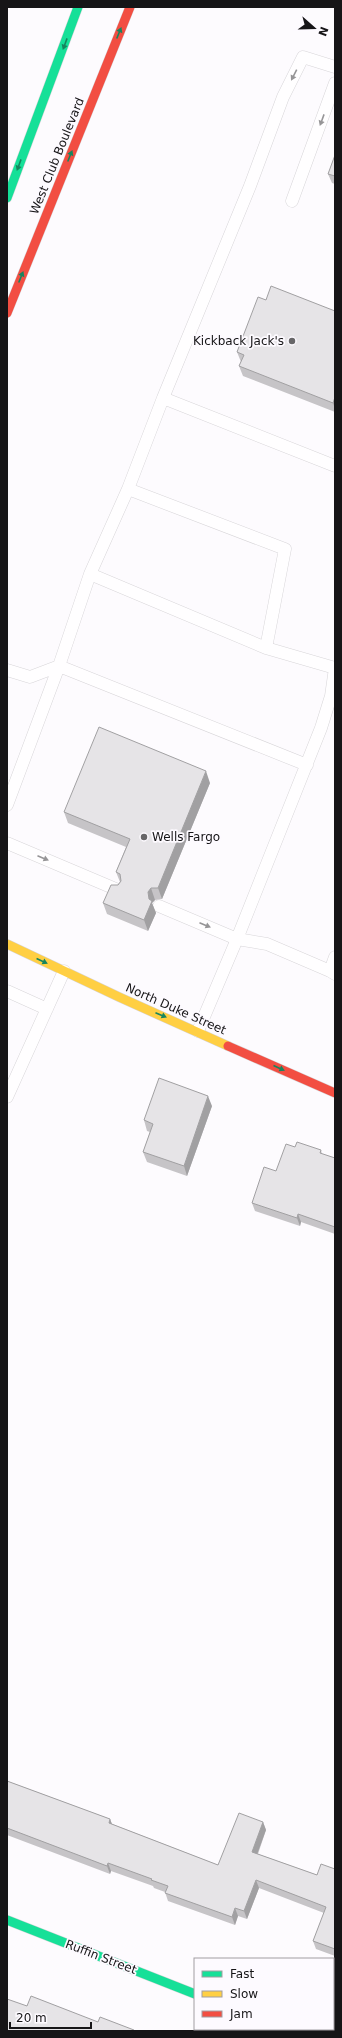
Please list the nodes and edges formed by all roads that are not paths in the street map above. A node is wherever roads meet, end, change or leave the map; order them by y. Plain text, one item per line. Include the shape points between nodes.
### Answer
1 (78, 7) edge
2 (130, 7) edge
3 (335, 67) edge
4 (335, 83) edge
5 (7, 198) edge
6 (292, 201) dead end
7 (7, 313) edge
8 (163, 398) junction
9 (335, 466) edge
10 (128, 489) junction
11 (90, 574) junction
12 (266, 648) junction
13 (60, 666) junction
14 (335, 668) edge
15 (7, 670) edge
16 (307, 765) junction
17 (7, 805) edge
18 (7, 843) edge
19 (118, 890) edge
20 (159, 906) dead end
21 (237, 939) junction
22 (7, 944) edge
23 (335, 957) edge
24 (64, 971) junction
25 (332, 972) edge
26 (7, 991) edge
27 (47, 1009) junction
28 (198, 1031) junction
29 (335, 1093) edge
30 (7, 1097) edge
31 (7, 1920) edge
32 (194, 1994) edge

1 -> 5 main road
7 -> 2 main road, West Club Boulevard
3 -> 8 lane via 303,57 283,97 250,186
4 -> 6 lane
8 - 9 lane
8 - 10 lane
10 - 11 lane
10 - 12 lane via 285,549
11 - 12 lane
11 - 13 lane
12 - 14 lane
13 - 15 lane via 30,677
13 - 16 lane
13 - 17 lane
14 - 16 lane via 331,696
16 - 21 lane
18 -> 19 lane
20 -> 21 lane
21 - 25 lane via 267,944
21 - 28 lane
22 -> 24 main road, North Duke Street
23 - 25 lane
24 - 27 lane
24 -> 28 main road, North Duke Street
26 - 27 lane
27 - 30 lane
28 -> 29 main road, North Duke Street
31 - 32 main road, Ruffin Street

